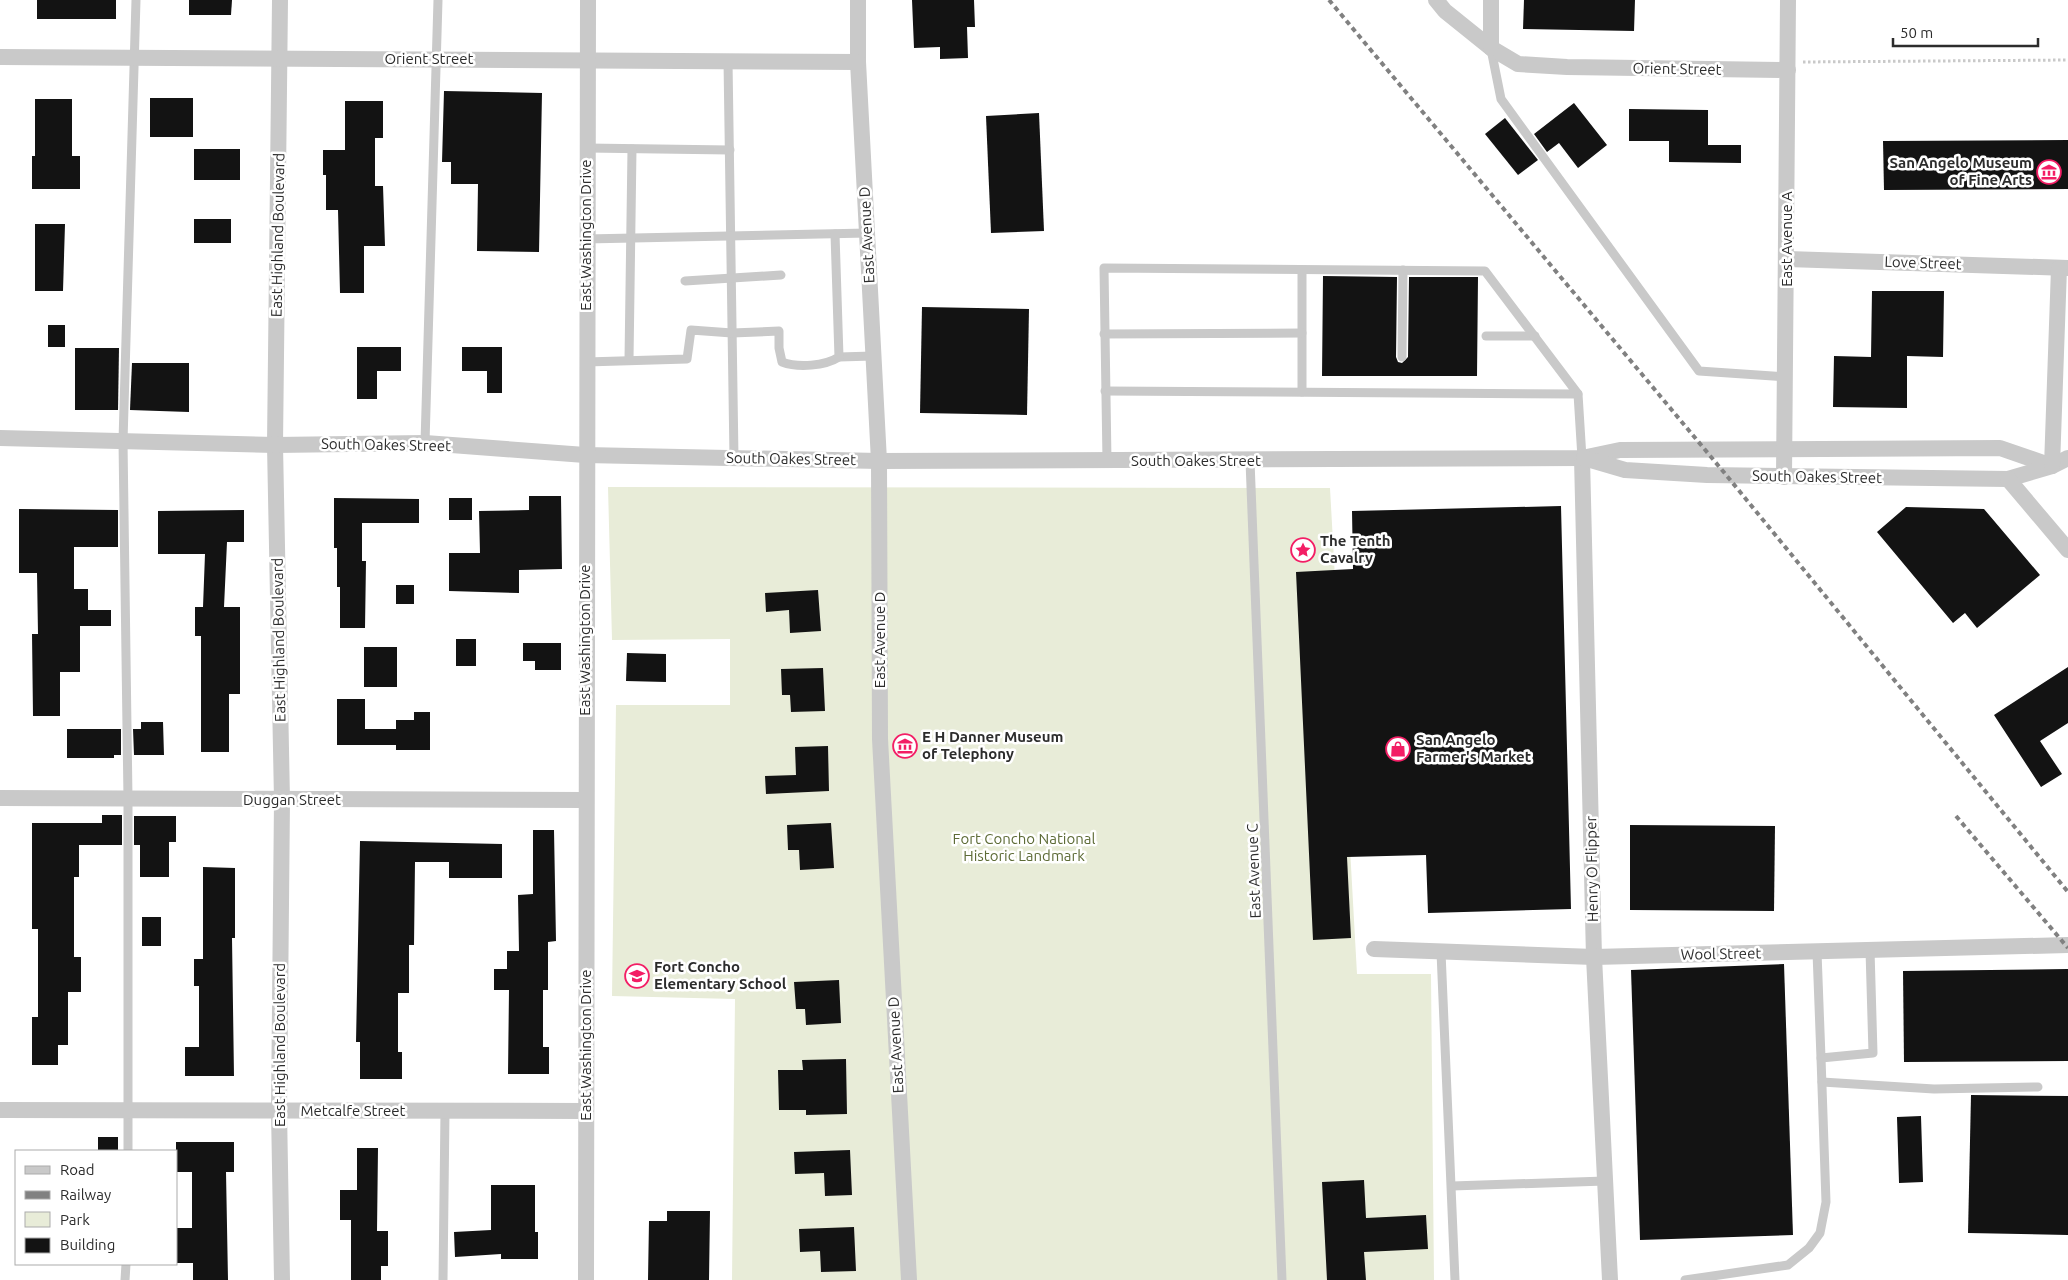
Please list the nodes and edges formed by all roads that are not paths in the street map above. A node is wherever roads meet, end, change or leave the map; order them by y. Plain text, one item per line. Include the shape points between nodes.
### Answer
1 (136, 0) edge
2 (280, 0) edge
3 (438, 0) edge
4 (588, 0) edge
5 (858, 0) edge
6 (1436, 0) edge
7 (1491, 0) edge
8 (1788, 0) edge
9 (1491, 48) junction
10 (0, 57) edge
11 (135, 58) junction
12 (279, 59) junction
13 (438, 60) junction
14 (587, 60) junction
15 (728, 61) junction
16 (858, 62) junction
17 (1788, 66) junction
18 (587, 148) junction
19 (632, 149) junction
20 (730, 150) junction
21 (867, 233) junction
22 (835, 234) junction
23 (730, 236) junction
24 (586, 238) junction
25 (630, 238) junction
26 (1787, 259) junction
27 (2064, 268) edge
28 (1302, 270) junction
29 (1403, 270) junction
30 (781, 276) dead end
31 (731, 278) junction
32 (685, 281) dead end
33 (732, 333) junction
34 (1302, 333) junction
35 (1104, 334) junction
36 (1486, 336) dead end
37 (1535, 336) junction
38 (873, 356) junction
39 (839, 357) junction
40 (1402, 357) dead end
41 (629, 360) junction
42 (586, 362) junction
43 (1786, 377) junction
44 (1105, 391) junction
45 (1302, 392) junction
46 (1578, 394) junction
47 (0, 438) edge
48 (123, 441) junction
49 (425, 444) junction
50 (275, 445) junction
51 (1785, 449) junction
52 (586, 455) junction
53 (734, 458) junction
54 (1582, 458) junction
55 (2068, 458) edge
56 (879, 461) junction
57 (1106, 461) junction
58 (1250, 461) junction
59 (2052, 466) junction
60 (1784, 477) junction
61 (2008, 478) junction
62 (2068, 550) edge
63 (0, 798) edge
64 (128, 799) junction
65 (282, 800) junction
66 (585, 800) junction
67 (2068, 945) edge
68 (1374, 949) dead end
69 (1870, 950) junction
70 (1441, 952) junction
71 (1817, 952) junction
72 (1594, 958) junction
73 (1821, 1058) junction
74 (1822, 1082) junction
75 (2038, 1087) dead end
76 (0, 1110) edge
77 (128, 1111) junction
78 (279, 1111) junction
79 (445, 1111) junction
80 (586, 1111) junction
81 (128, 1150) edge
82 (1605, 1182) junction
83 (1452, 1186) junction
84 (126, 1265) edge
85 (126, 1280) edge
86 (282, 1280) edge
87 (443, 1280) edge
88 (586, 1280) edge
89 (909, 1280) edge
90 (1282, 1280) edge
91 (1455, 1280) edge
92 (1610, 1280) edge
93 (1685, 1280) edge

1 - 11 lane
2 - 12 street, East Highland Boulevard
3 - 13 lane
4 - 14 street, East Washington Drive
5 - 16 street, East Avenue D
6 - 9 street, Orient Street
7 - 9 street
8 - 17 street, East Avenue A
9 - 17 street, Orient Street via 1518,64 1567,68
9 - 43 lane via 1501,99 1699,371
10 - 11 street, Orient Street
11 - 12 street, Orient Street
11 - 48 lane
12 - 13 street, Orient Street
12 - 50 street, East Highland Boulevard
13 - 14 street, Orient Street
13 - 49 lane
14 - 15 street, Orient Street
14 - 18 street, East Washington Drive
15 - 16 street, Orient Street
15 - 20 lane
16 - 21 street, East Avenue D
17 - 26 street, East Avenue A
18 - 19 lane
18 - 24 street, East Washington Drive
19 - 20 lane
19 - 25 lane
20 - 23 lane
21 - 22 lane
21 - 38 street, East Avenue D
22 - 23 lane
22 - 39 lane
23 - 25 lane
23 - 31 lane
24 - 25 lane
24 - 42 street, East Washington Drive
25 - 41 lane
26 - 27 street, Love Street
26 - 43 street, East Avenue A
27 - 59 street, Love Street
28 - 29 lane
28 - 34 lane
28 - 35 lane via 1104,268
29 - 37 lane via 1485,270
29 - 40 lane
30 - 31 lane
31 - 32 lane
31 - 33 lane
33 - 39 lane via 779,331 782,362 790,365 823,364
33 - 41 lane via 691,330 686,359
33 - 53 lane
34 - 35 lane
34 - 45 lane
35 - 44 lane
36 - 37 lane
37 - 46 lane
38 - 39 lane
38 - 56 street, East Avenue D
41 - 42 lane
42 - 52 street, East Washington Drive
43 - 51 street, East Avenue A
44 - 45 lane
44 - 57 lane
45 - 46 lane
46 - 54 lane
47 - 48 street, South Oakes Street
48 - 50 street, South Oakes Street
48 - 64 lane
49 - 50 street, South Oakes Street
49 - 52 street, South Oakes Street
50 - 65 street, East Highland Boulevard
51 - 54 street, South Oakes Street via 1620,450
51 - 59 street, South Oakes Street via 2000,448
51 - 60 street, East Avenue A
52 - 53 street, South Oakes Street
52 - 66 street, East Washington Drive
53 - 56 street, South Oakes Street
54 - 58 street, South Oakes Street
54 - 60 street, South Oakes Street via 1625,470
54 - 72 street, Henry O Flipper
55 - 59 street, South Oakes Street
56 - 57 street, South Oakes Street
56 - 89 street, East Avenue D via 880,739
57 - 58 street, South Oakes Street
58 - 90 lane, East Avenue C
59 - 61 street, South Oakes Street
60 - 61 street, South Oakes Street
61 - 62 street
63 - 64 street, Duggan Street
64 - 65 street, Duggan Street
64 - 77 lane
65 - 66 street, Duggan Street
65 - 78 street, East Highland Boulevard
66 - 80 street, East Washington Drive
67 - 69 street, Wool Street
68 - 70 street, Wool Street
69 - 71 street, Wool Street
69 - 73 lane via 1874,1053
70 - 72 street, Wool Street
70 - 83 lane
71 - 72 street, Wool Street
71 - 73 lane
72 - 82 street, Henry O Flipper
73 - 74 lane
74 - 75 lane via 1934,1089
74 - 93 lane via 1826,1202 1820,1233 1809,1248 1788,1264
76 - 77 street, Metcalfe Street
77 - 78 street, Metcalfe Street
77 - 81 lane
78 - 79 street, Metcalfe Street
78 - 86 street, East Highland Boulevard
79 - 80 street, Metcalfe Street
79 - 87 lane
80 - 88 street, East Washington Drive
82 - 83 lane
82 - 92 street, Henry O Flipper
83 - 91 lane
84 - 85 lane

